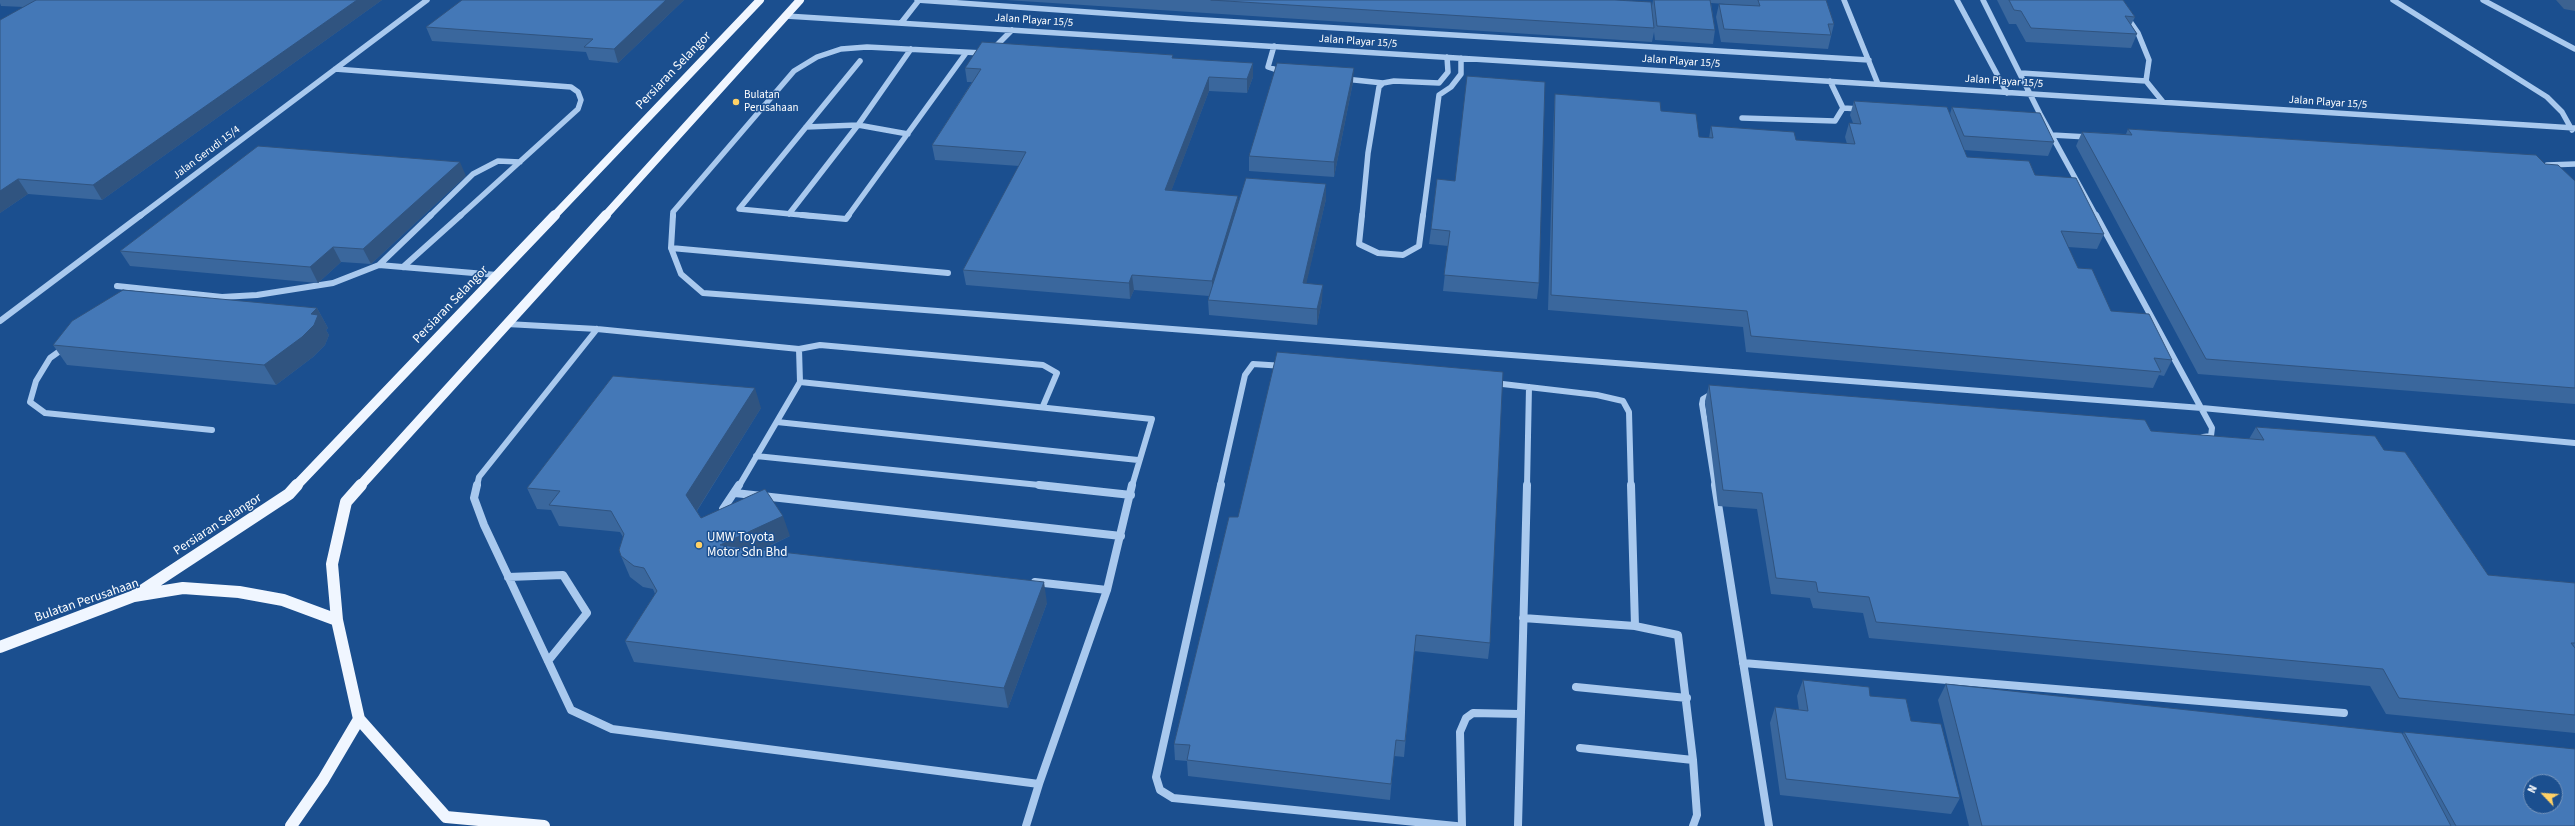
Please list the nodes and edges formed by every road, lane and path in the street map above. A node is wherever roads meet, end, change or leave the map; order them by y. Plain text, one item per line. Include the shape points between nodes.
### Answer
1 (427, 0) edge
2 (760, 0) edge
3 (800, 0) edge
4 (918, 0) edge
5 (1844, 0) edge
6 (1957, 0) edge
7 (1983, 0) edge
8 (2393, 0) edge
9 (2483, 0) edge
10 (2124, 13) edge
11 (786, 16) junction
12 (901, 23) junction
13 (1012, 30) junction
14 (1274, 46) junction
15 (911, 49) junction
16 (2575, 49) edge
17 (966, 53) junction
18 (1447, 57) junction
19 (1461, 58) junction
20 (1869, 60) junction
21 (860, 61) dead end
22 (335, 69) junction
23 (1293, 73) edge
24 (2021, 73) junction
25 (1338, 78) edge
26 (2146, 81) junction
27 (1830, 82) junction
28 (1383, 83) junction
29 (1878, 84) junction
30 (2007, 93) junction
31 (2030, 94) junction
32 (2163, 102) junction
33 (1843, 108) junction
34 (1866, 109) edge
35 (1742, 118) dead end
36 (2036, 120) edge
37 (2044, 121) junction
38 (858, 126) junction
39 (806, 127) junction
40 (2572, 128) edge
41 (2575, 133) edge
42 (908, 134) junction
43 (2052, 135) junction
44 (2092, 137) edge
45 (520, 162) junction
46 (2575, 164) edge
47 (2540, 165) edge
48 (789, 214) junction
49 (671, 248) junction
50 (380, 265) junction
51 (403, 267) junction
52 (948, 273) dead end
53 (497, 275) junction
54 (117, 286) dead end
55 (148, 290) junction
56 (136, 298) edge
57 (0, 321) edge
58 (507, 324) junction
59 (597, 329) junction
60 (68, 345) edge
61 (799, 349) junction
62 (1293, 366) edge
63 (800, 382) junction
64 (1482, 382) edge
65 (1529, 386) junction
66 (1719, 394) edge
67 (1043, 406) junction
68 (2202, 408) junction
69 (776, 422) junction
70 (212, 430) dead end
71 (2190, 436) edge
72 (2575, 443) edge
73 (756, 456) junction
74 (1138, 460) junction
75 (735, 494) junction
76 (1131, 496) junction
77 (729, 521) edge
78 (1121, 536) junction
79 (508, 577) junction
80 (1028, 581) edge
81 (1107, 590) junction
82 (134, 596) junction
83 (1523, 618) junction
84 (337, 620) junction
85 (1634, 626) junction
86 (0, 647) edge
87 (548, 661) junction
88 (1743, 663) junction
89 (1576, 687) dead end
90 (1687, 698) junction
91 (2344, 713) dead end
92 (1520, 714) junction
93 (359, 718) junction
94 (1580, 748) dead end
95 (1693, 760) junction
96 (1039, 784) junction
97 (291, 826) edge
98 (544, 826) edge
99 (1026, 826) edge
100 (1456, 826) edge
101 (1462, 826) edge
102 (1518, 826) edge
103 (1693, 826) edge
104 (1769, 826) edge

1 - 22 street, Jalan Gerudi 15/4
2 - 53 main road, Persiaran Selangor
3 - 11 main road
4 - 12 street
4 - 20 street
5 - 20 street
6 - 30 street
7 - 24 street
8 - 40 street via 2547,97 2562,112
9 - 16 street
10 - 26 street via 2138,32 2149,60
11 - 12 street, Jalan Playar 15/5
11 - 58 main road
12 - 13 street, Jalan Playar 15/5
13 - 14 street, Jalan Playar 15/5
13 - 17 street via 989,53
14 - 18 street, Jalan Playar 15/5
14 - 23 street via 1268,67 1278,72
15 - 17 street
15 - 38 street
15 - 49 street via 867,46 841,49 817,58 794,71 673,212
17 - 42 street
18 - 19 street, Jalan Playar 15/5
18 - 28 street via 1448,72 1438,83 1394,80
19 - 27 street, Jalan Playar 15/5
19 - 28 street via 1461,74 1451,88 1439,95 1420,246 1403,255 1378,253 1359,244 1368,153 1379,88
20 - 29 street
21 - 39 street
22 - 45 street via 571,86 582,100 578,109
22 - 57 street, Jalan Gerudi 15/4
24 - 26 street
24 - 31 street
25 - 28 street
26 - 32 street
27 - 29 street, Jalan Playar 15/5
27 - 33 street
29 - 30 street, Jalan Playar 15/5
30 - 31 street, Jalan Playar 15/5
31 - 32 street, Jalan Playar 15/5
31 - 37 street
32 - 40 street, Jalan Playar 15/5
33 - 34 street
33 - 35 street via 1835,121
36 - 37 street
37 - 43 street
38 - 39 street
38 - 42 street
38 - 48 street
39 - 48 street via 739,209
40 - 41 street
42 - 48 street via 846,219
43 - 44 street
43 - 68 street
45 - 50 street via 498,161 473,174
45 - 51 street
46 - 47 street
49 - 52 street
49 - 68 street via 681,274 703,293
50 - 51 street
50 - 55 street via 332,283 257,295 222,297
51 - 53 street
53 - 82 main road, Persiaran Selangor via 289,494
54 - 55 street
55 - 56 street
58 - 59 street
58 - 84 main road via 346,502 332,564
59 - 61 street
59 - 79 street via 479,477 474,498
60 - 70 street via 50,358 36,381 30,402 45,413
61 - 63 street
61 - 67 street via 820,345 1043,365 1057,373
62 - 100 street via 1253,364 1245,375 1156,777 1160,790 1173,798
63 - 67 street
63 - 69 street
64 - 65 street
65 - 83 street
65 - 85 street via 1623,401 1629,412
66 - 88 street via 1707,395 1703,398 1702,404
67 - 74 street via 1152,419
68 - 71 street via 2212,428 2211,436
68 - 72 street
69 - 73 street
69 - 74 street
73 - 75 street
73 - 76 street
74 - 76 street
75 - 77 street via 723,509
75 - 78 street
76 - 78 street
78 - 81 street
79 - 87 street
79 - 87 street via 563,575 587,613
80 - 81 street
81 - 96 street
82 - 84 main road, Bulatan Perusahaan via 182,588 239,592 283,600
82 - 86 main road, Bulatan Perusahaan
83 - 85 street
83 - 92 street
84 - 93 main road
85 - 90 street via 1678,635
87 - 96 street via 571,710 612,729
88 - 91 street
88 - 104 street
89 - 90 street
90 - 95 street
92 - 101 street via 1473,713 1466,718 1460,732
92 - 102 street
93 - 97 main road via 323,780
93 - 98 main road via 446,817
94 - 95 street
95 - 103 street via 1697,815
96 - 99 street

